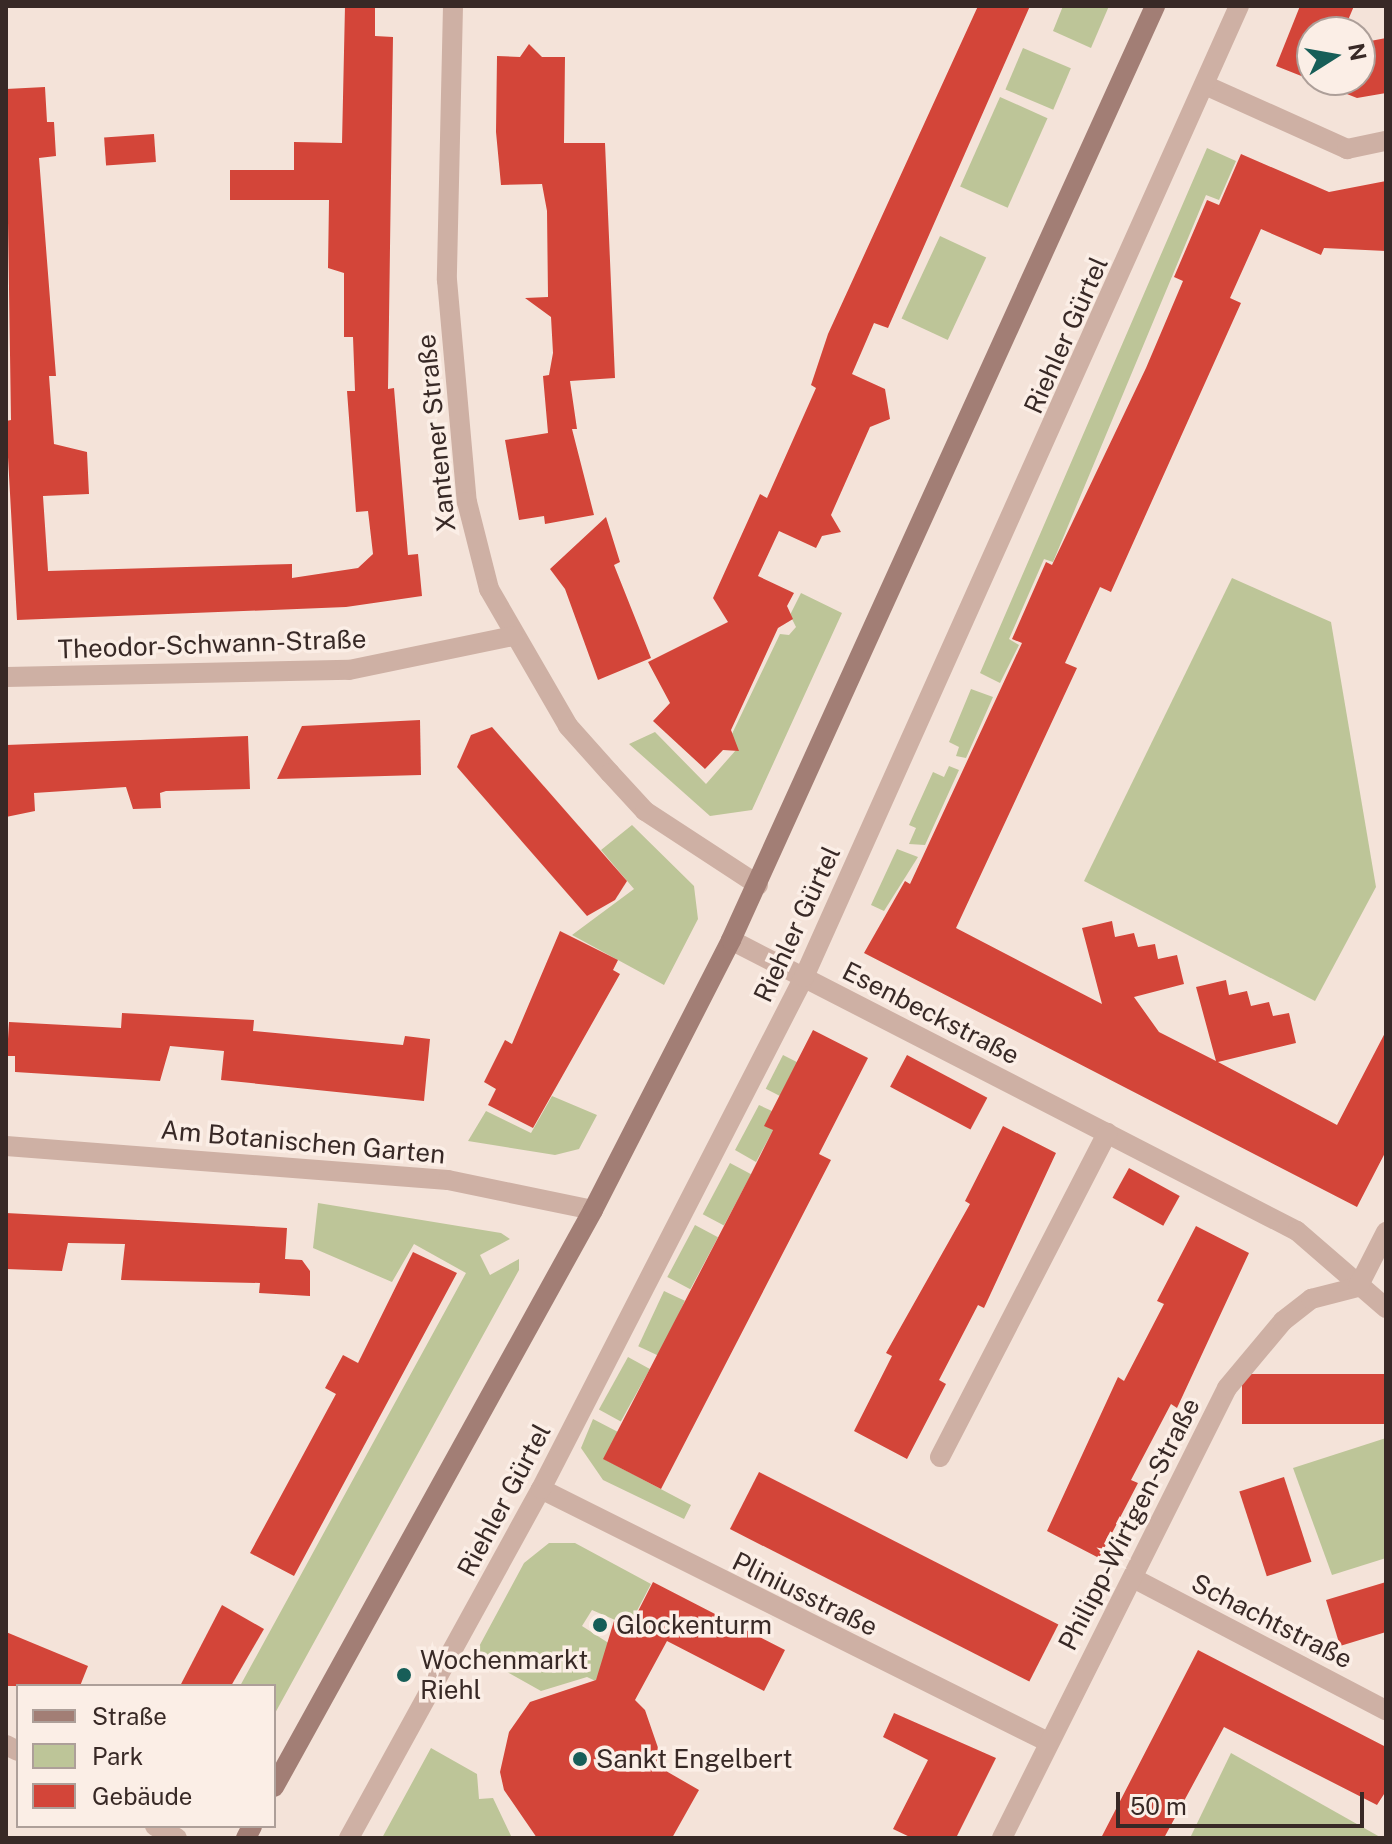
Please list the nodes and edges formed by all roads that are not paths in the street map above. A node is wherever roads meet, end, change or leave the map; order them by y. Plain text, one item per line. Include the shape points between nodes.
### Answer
1 (453, 6) edge
2 (1155, 6) edge
3 (1239, 6) edge
4 (1207, 86) junction
5 (1386, 141) edge
6 (513, 636) junction
7 (6, 677) edge
8 (758, 885) junction
9 (731, 940) junction
10 (804, 977) junction
11 (1107, 1133) junction
12 (6, 1146) edge
13 (593, 1210) junction
14 (1386, 1232) edge
15 (1358, 1287) junction
16 (1386, 1308) edge
17 (940, 1457) dead end
18 (541, 1489) junction
19 (1133, 1578) junction
20 (1386, 1710) edge
21 (1048, 1742) junction
22 (276, 1783) edge
23 (159, 1828) edge
24 (177, 1838) edge
25 (349, 1838) edge
26 (1002, 1838) edge

1 - 6 street, Xantener Straße via 447,280 460,447 474,546
2 - 8 street, Riehler Gürtel
3 - 4 street, Riehler Gürtel
4 - 5 street via 1347,149
4 - 10 street, Riehler Gürtel
6 - 7 street, Theodor-Schwann-Straße via 349,670
6 - 8 street, Xantener Straße via 568,726 645,811
8 - 9 street, Riehler Gürtel
9 - 10 street, Esenbeckstraße
9 - 13 street, Riehler Gürtel
10 - 11 street, Esenbeckstraße
10 - 18 street, Riehler Gürtel
11 - 15 street, Esenbeckstraße via 1297,1231
11 - 17 street
12 - 13 street, Am Botanischen Garten via 448,1180
13 - 22 street, Riehler Gürtel
14 - 15 street
15 - 16 street, Esenbeckstraße
15 - 19 street, Philipp-Wirtgen-Straße via 1311,1299 1283,1321 1227,1388
18 - 21 street, Pliniusstraße
18 - 25 street, Riehler Gürtel
19 - 20 street, Schachtstraße
19 - 21 street, Philipp-Wirtgen-Straße
21 - 26 street, Philipp-Wirtgen-Straße
23 - 24 street

